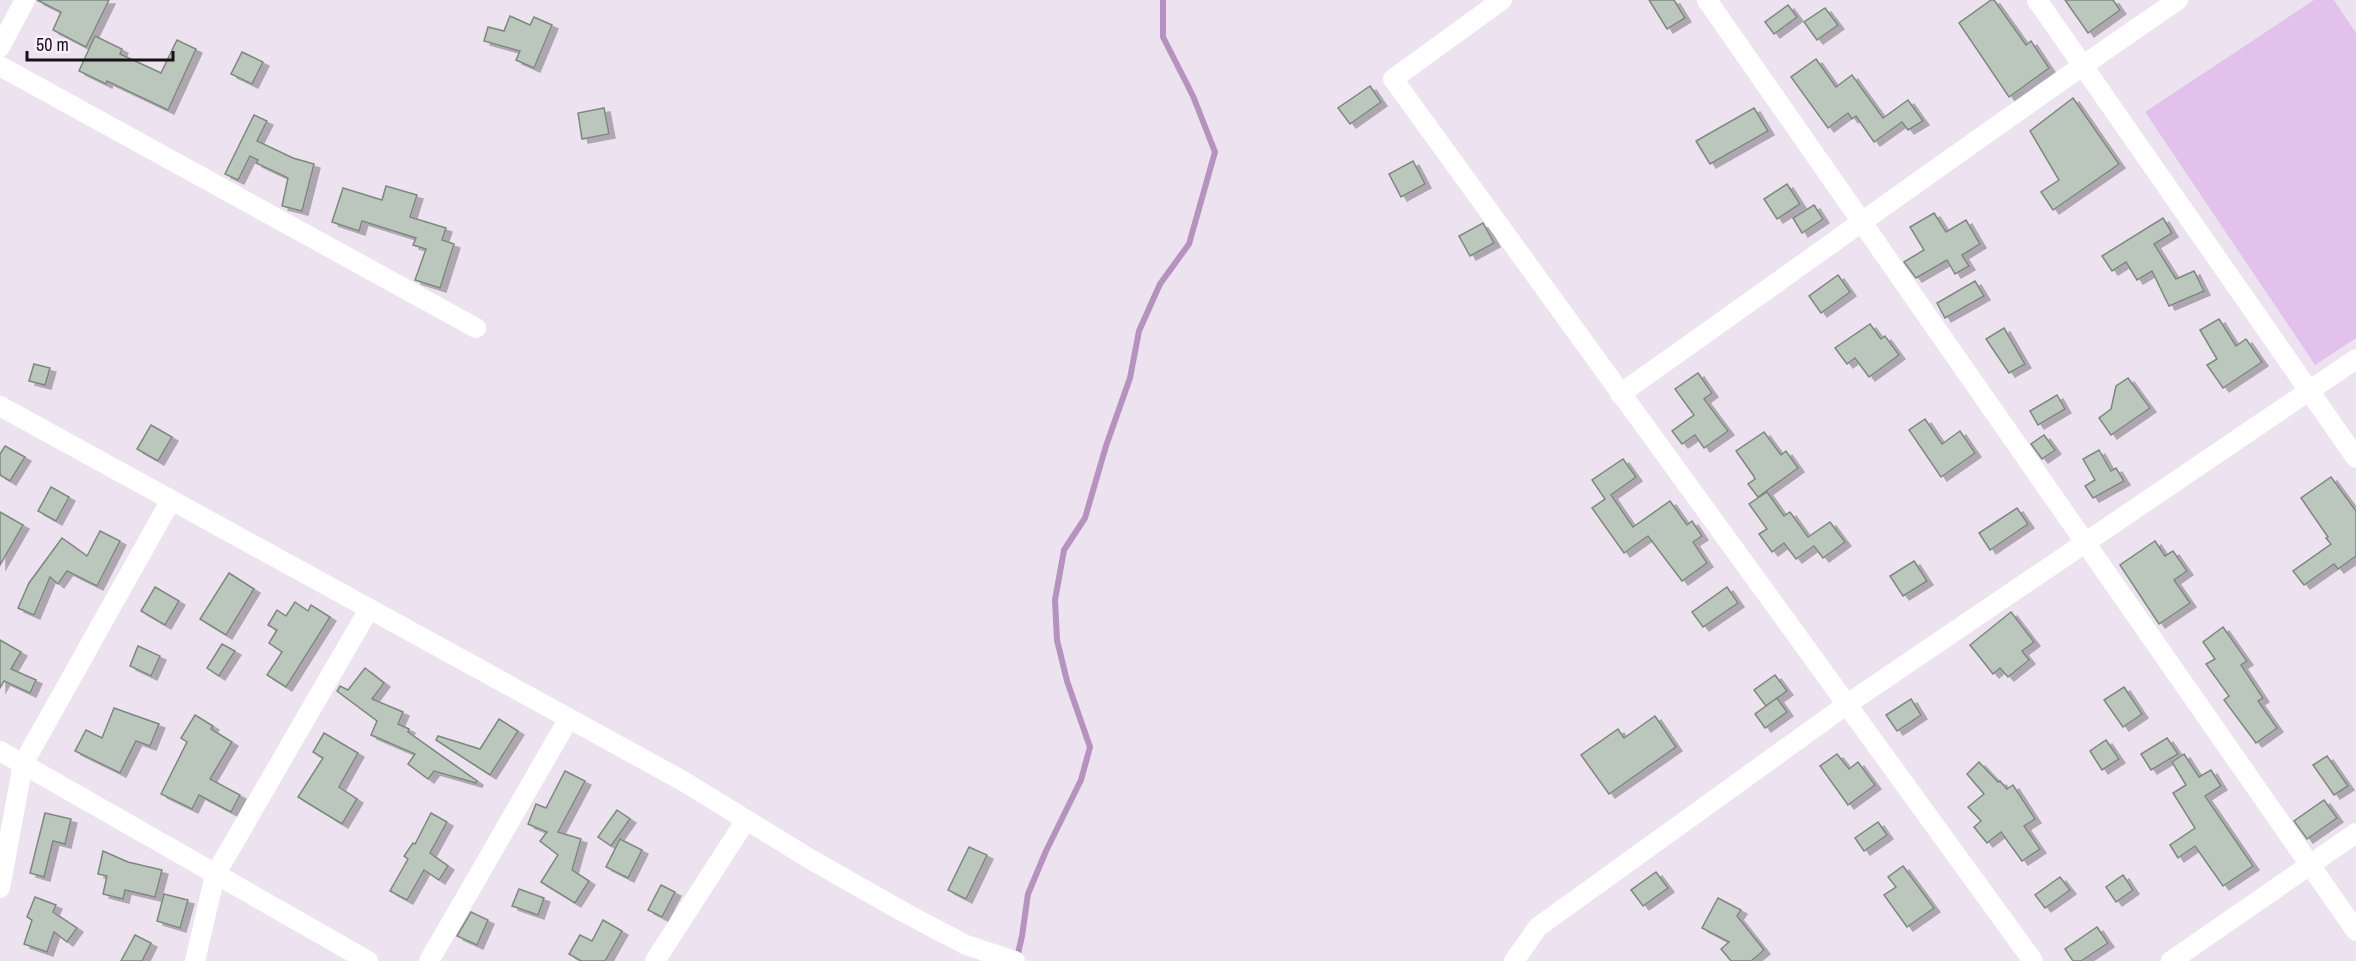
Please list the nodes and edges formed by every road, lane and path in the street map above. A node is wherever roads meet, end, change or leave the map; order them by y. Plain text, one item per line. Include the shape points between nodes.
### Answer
1 (25, 0) edge
2 (1502, 0) edge
3 (1707, 0) edge
4 (2037, 0) edge
5 (2178, 0) edge
6 (0, 48) edge
7 (0, 66) edge
8 (2082, 66) junction
9 (1863, 224) junction
10 (476, 328) dead end
11 (2356, 359) edge
12 (2308, 391) junction
13 (1620, 394) junction
14 (0, 406) edge
15 (2356, 458) edge
16 (171, 500) junction
17 (2086, 542) junction
18 (369, 609) junction
19 (1846, 705) junction
20 (568, 720) junction
21 (0, 751) edge
22 (23, 764) junction
23 (746, 820) junction
24 (2356, 833) edge
25 (2311, 865) junction
26 (215, 875) junction
27 (0, 888) edge
28 (2356, 931) edge
29 (1011, 959) edge
30 (195, 961) edge
31 (368, 961) edge
32 (429, 961) edge
33 (655, 961) edge
34 (1514, 961) edge
35 (2033, 961) edge
36 (2171, 961) edge

1 - 6 street
2 - 13 street via 1393,79
3 - 9 street
4 - 8 street
5 - 8 street
7 - 10 street
8 - 9 street
8 - 12 street
9 - 13 street
9 - 17 street
11 - 12 street
12 - 15 street
12 - 17 street
13 - 19 street
14 - 16 street
16 - 18 street
16 - 22 street
17 - 19 street
17 - 25 street
18 - 20 street
18 - 26 street
19 - 34 street via 1538,927
19 - 35 street
20 - 23 street
20 - 32 street
21 - 22 street
22 - 26 street
22 - 27 street
23 - 29 street via 966,945
23 - 33 street
24 - 25 street
25 - 28 street
25 - 36 street
26 - 30 street
26 - 31 street

